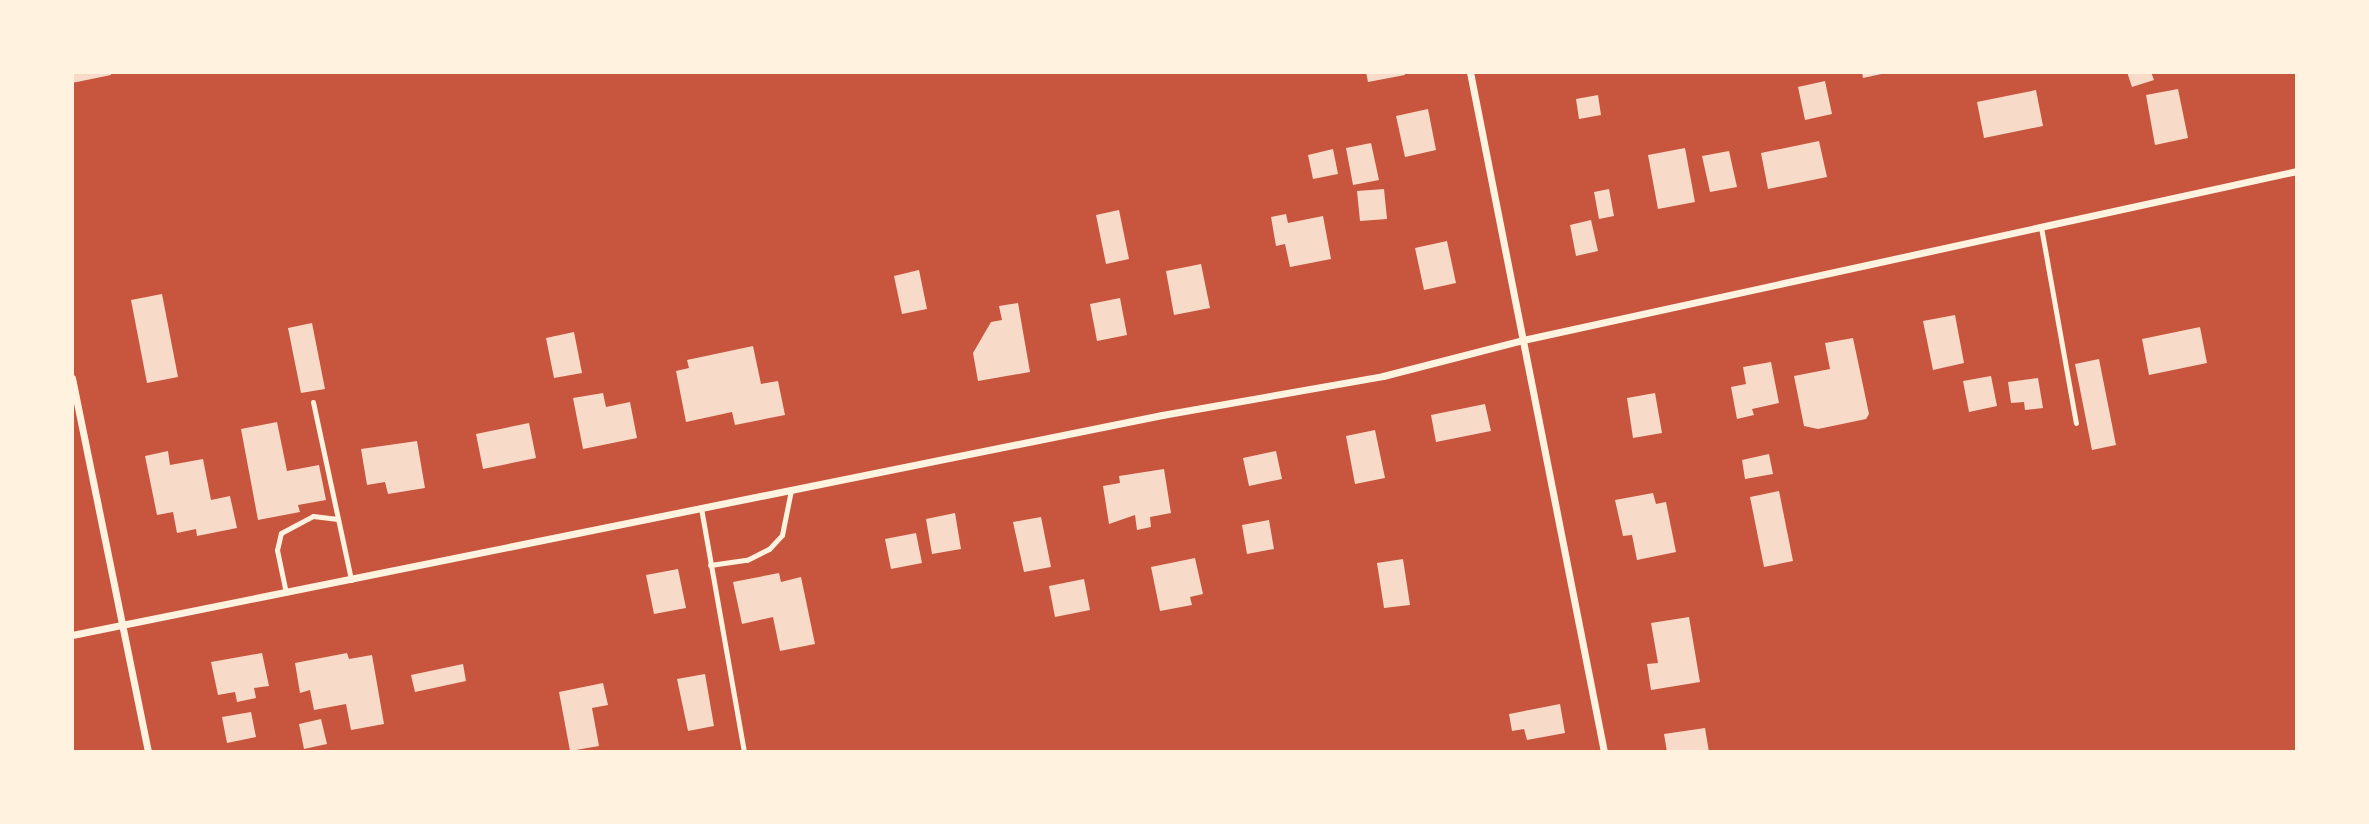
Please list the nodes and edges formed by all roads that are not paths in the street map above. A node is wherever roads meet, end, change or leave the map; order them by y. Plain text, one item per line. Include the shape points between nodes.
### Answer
1 (1470, 72) edge
2 (2297, 171) edge
3 (2041, 227) junction
4 (1522, 340) junction
5 (72, 378) edge
6 (313, 401) dead end
7 (2077, 423) dead end
8 (791, 490) junction
9 (701, 508) junction
10 (338, 519) junction
11 (710, 565) junction
12 (351, 580) junction
13 (286, 593) junction
14 (122, 625) junction
15 (72, 635) edge
16 (148, 752) edge
17 (744, 752) edge
18 (1604, 752) edge

1 - 4 street
2 - 3 street
3 - 4 street
3 - 7 lane
4 - 8 street via 1383,376
4 - 18 street
5 - 14 street
6 - 10 lane
8 - 9 street
8 - 11 lane via 782,535 769,549 747,560
9 - 11 lane
9 - 12 street
10 - 12 lane
10 - 13 lane via 313,516 281,533 277,550
11 - 17 lane
12 - 13 street
13 - 14 street
14 - 15 street
14 - 16 street

